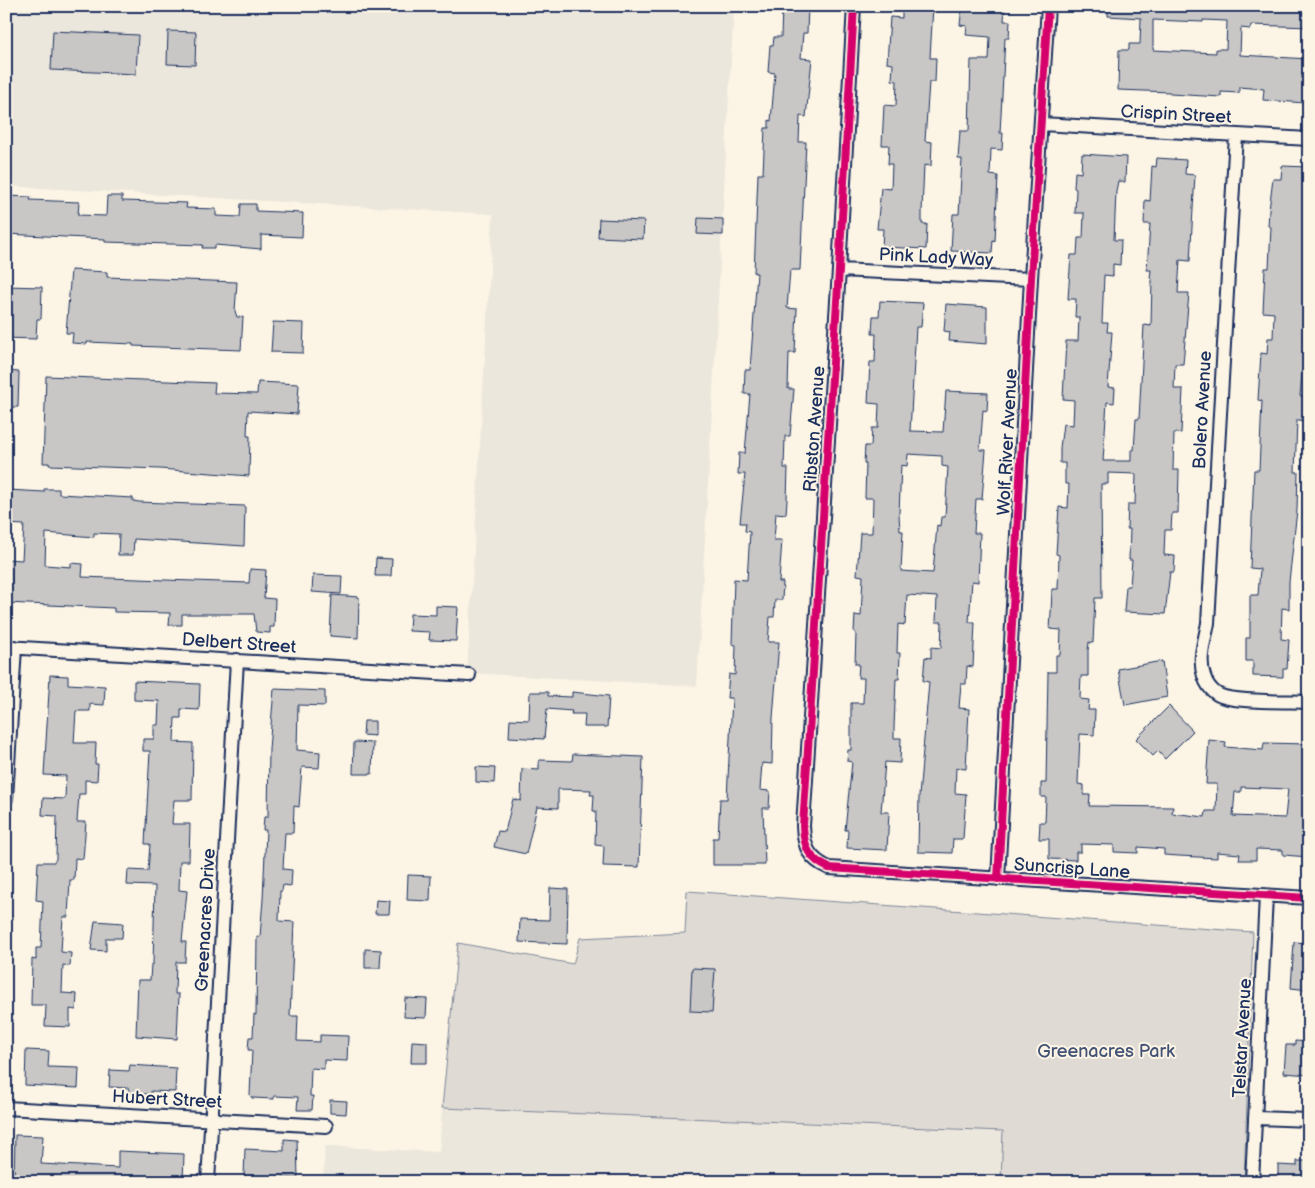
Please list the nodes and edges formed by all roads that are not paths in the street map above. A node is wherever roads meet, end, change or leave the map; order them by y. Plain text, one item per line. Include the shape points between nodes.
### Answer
1 (854, 6) edge
2 (1048, 6) edge
3 (1041, 124) junction
4 (1236, 134) junction
5 (1309, 139) edge
6 (839, 270) junction
7 (1031, 279) junction
8 (11, 647) edge
9 (237, 660) junction
10 (469, 675) dead end
11 (1309, 702) edge
12 (6, 799) edge
13 (808, 853) joint
14 (998, 879) junction
15 (1266, 896) junction
16 (1309, 898) edge
17 (6, 1108) edge
18 (1255, 1118) junction
19 (211, 1119) junction
20 (1309, 1120) edge
21 (326, 1126) dead end
22 (208, 1182) edge
23 (1252, 1182) edge

1 - 6 street, Ribston Avenue
2 - 3 street, Wolf River Avenue
3 - 4 street, Crispin Street
3 - 7 street, Wolf River Avenue
4 - 5 street, Crispin Street
4 - 11 street, Bolero Avenue via 1203,675 1218,695
6 - 7 street, Pink Lady Way
6 - 13 street, Ribston Avenue via 803,826
7 - 14 street, Wolf River Avenue
8 - 9 street, Delbert Street
8 - 12 street
9 - 10 street, Delbert Street
9 - 19 street, Greenacres Drive
13 - 14 street, Suncrisp Lane via 816,863 829,868
14 - 15 street, Suncrisp Lane
15 - 16 street, Suncrisp Lane
15 - 18 street, Telstar Avenue
17 - 19 street, Hubert Street
18 - 20 street
18 - 23 street, Telstar Avenue
19 - 21 street, Hubert Street
19 - 22 street, Greenacres Drive

